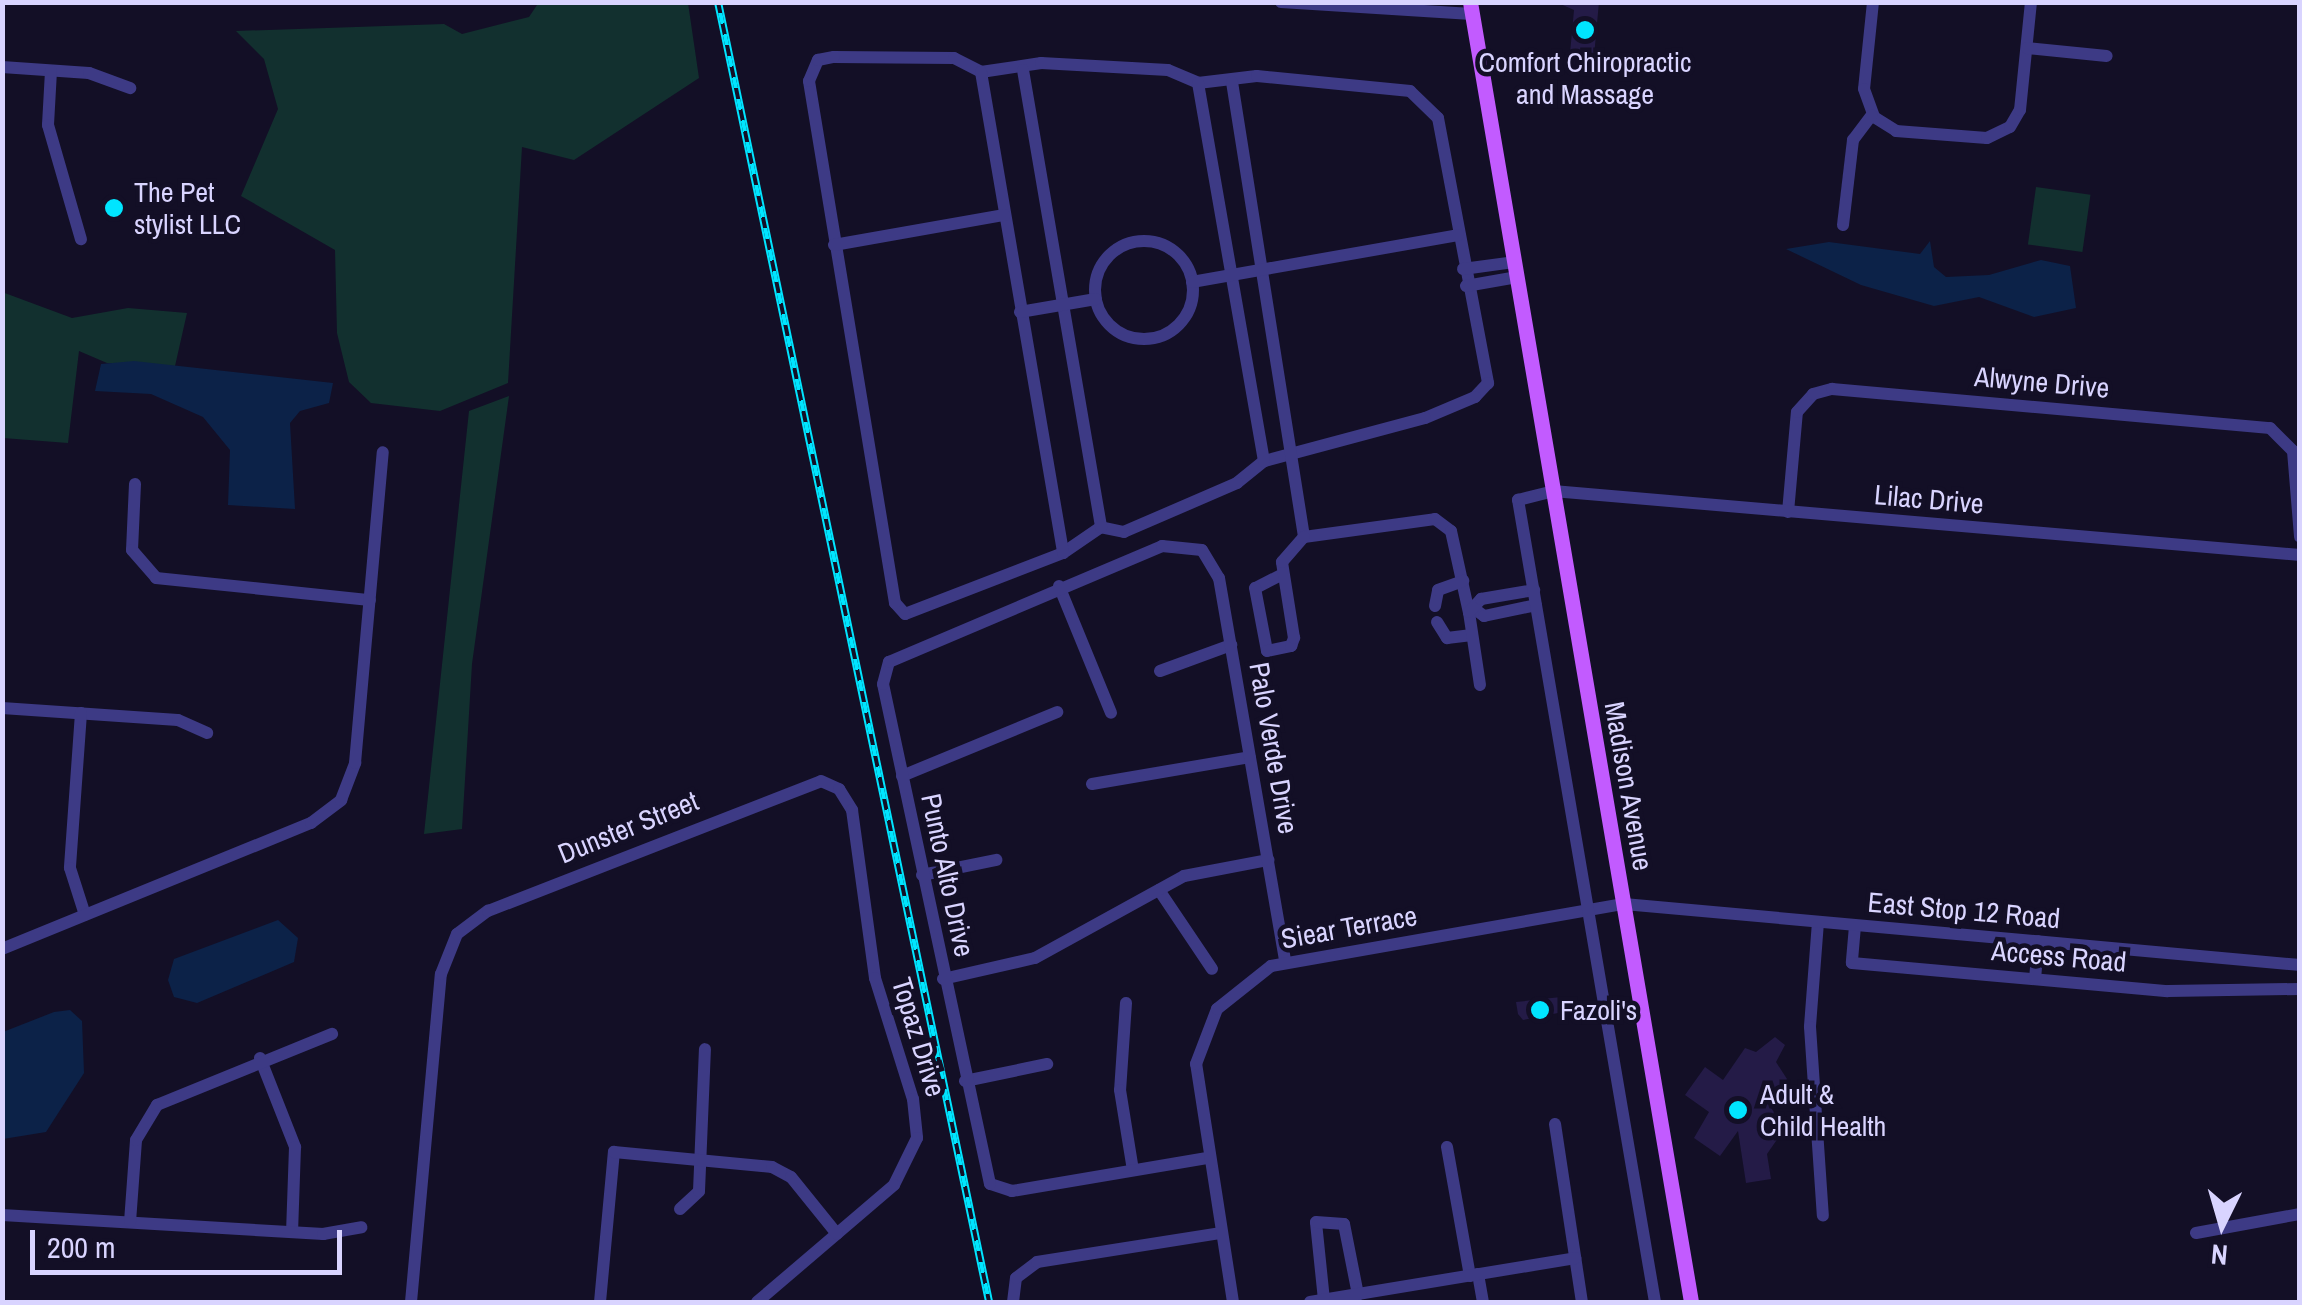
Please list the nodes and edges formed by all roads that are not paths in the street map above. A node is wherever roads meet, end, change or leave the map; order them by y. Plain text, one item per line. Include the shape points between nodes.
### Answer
1 (1281, 2) edge
2 (1873, 2) edge
3 (2031, 2) edge
4 (1471, 8) edge
5 (2026, 48) junction
6 (2107, 56) dead end
7 (2, 67) edge
8 (51, 70) junction
9 (1023, 70) junction
10 (981, 72) junction
11 (1232, 82) junction
12 (1198, 84) junction
13 (130, 88) dead end
14 (1873, 116) junction
15 (1004, 214) junction
16 (1843, 226) dead end
17 (1458, 235) junction
18 (81, 239) dead end
19 (834, 245) junction
20 (1463, 269) junction
21 (1264, 270) junction
22 (1516, 270) junction
23 (1230, 275) junction
24 (1192, 282) junction
25 (1466, 286) junction
26 (1096, 299) junction
27 (1062, 304) junction
28 (1020, 312) junction
29 (384, 452) dead end
30 (1294, 454) junction
31 (1264, 462) junction
32 (135, 484) dead end
33 (1553, 491) junction
34 (1788, 512) junction
35 (1101, 527) junction
36 (1304, 536) junction
37 (2300, 537) edge
38 (1063, 553) junction
39 (2300, 555) edge
40 (1283, 574) junction
41 (1463, 581) junction
42 (1059, 586) junction
43 (1534, 590) junction
44 (370, 600) junction
45 (1536, 605) junction
46 (1435, 606) dead end
47 (1473, 612) junction
48 (1437, 622) dead end
49 (1472, 635) junction
50 (1231, 646) junction
51 (1160, 671) dead end
52 (1480, 686) dead end
53 (2, 708) edge
54 (1057, 712) dead end
55 (1111, 712) dead end
56 (80, 713) junction
57 (207, 733) dead end
58 (1250, 757) junction
59 (902, 776) junction
60 (1092, 784) dead end
61 (834, 786) joint
62 (996, 860) dead end
63 (1268, 860) junction
64 (922, 875) junction
65 (1159, 890) junction
66 (1624, 904) junction
67 (1589, 910) junction
68 (85, 915) junction
69 (1818, 922) junction
70 (1855, 926) junction
71 (2038, 941) junction
72 (2, 950) edge
73 (1286, 962) junction
74 (2300, 965) edge
75 (1212, 969) dead end
76 (944, 978) junction
77 (2035, 979) junction
78 (2300, 989) edge
79 (1126, 1003) dead end
80 (332, 1034) dead end
81 (705, 1049) dead end
82 (260, 1058) junction
83 (1047, 1064) dead end
84 (965, 1081) junction
85 (1555, 1124) dead end
86 (1447, 1147) dead end
87 (1207, 1158) junction
88 (698, 1160) junction
89 (1134, 1170) junction
90 (680, 1209) dead end
91 (2300, 1214) edge
92 (2, 1215) edge
93 (1823, 1216) dead end
94 (130, 1222) junction
95 (361, 1227) dead end
96 (292, 1232) junction
97 (1220, 1232) junction
98 (2196, 1232) dead end
99 (838, 1234) junction
100 (1575, 1258) junction
101 (1474, 1275) junction
102 (1366, 1297) edge
103 (1317, 1301) edge
104 (412, 1302) edge
105 (600, 1302) edge
106 (757, 1302) edge
107 (1013, 1302) edge
108 (1233, 1302) edge
109 (1483, 1302) edge
110 (1582, 1302) edge
111 (1655, 1302) edge
112 (1691, 1302) edge

1 - 4 street
2 - 14 street via 1864,89
3 - 5 street
4 - 22 main road, Madison Avenue
5 - 6 street
5 - 14 street via 2020,110 2008,128 1987,138 1903,132
7 - 8 street
8 - 13 street
8 - 18 street via 50,136
9 - 10 street
9 - 12 street via 1041,62 1168,70
9 - 27 street
10 - 15 street
10 - 19 street via 954,58 834,57 814,66 809,81
11 - 12 street
11 - 17 street via 1257,76 1388,84 1424,98 1438,120
11 - 21 street
12 - 23 street
14 - 16 street via 1853,140
15 - 19 street
15 - 28 street
17 - 20 street
17 - 21 street
19 - 38 street via 895,603 907,614
20 - 22 street
20 - 25 street
21 - 23 street
21 - 30 street
22 - 25 street
22 - 33 main road, Madison Avenue
23 - 24 street
23 - 31 street
24 - 26 street via 1186,315 1153,338 1119,332
24 - 26 street via 1172,250 1135,242 1104,262
25 - 30 street via 1490,372 1480,394
26 - 27 street
27 - 28 street
27 - 35 street
28 - 38 street
29 - 44 street
30 - 31 street
30 - 36 street
31 - 35 street via 1238,483 1124,532
32 - 44 street via 132,550 156,578
33 - 34 street, Lilac Drive
33 - 43 street via 1518,500
33 - 66 main road, Madison Avenue
34 - 37 street, Alwyne Drive via 1798,412 1813,394 1832,390 2270,428 2294,451
34 - 39 street, Lilac Drive
35 - 38 street
36 - 40 street via 1289,547
36 - 41 street via 1435,518 1451,531
40 - 40 street via 1294,638 1292,646 1268,650 1255,588
41 - 46 street via 1438,590
41 - 47 street
42 - 50 street, Palo Verde Drive via 1166,545 1199,548 1218,571
42 - 55 street
42 - 59 street, Punto Alto Drive via 892,658 884,679
43 - 45 street
43 - 47 street via 1481,599
44 - 68 street via 354,770 338,804 311,823
45 - 47 street
45 - 67 street
47 - 49 street
48 - 49 street via 1447,638
49 - 52 street
50 - 51 street
50 - 58 street, Palo Verde Drive
53 - 56 street
54 - 59 street
56 - 57 street via 178,720
56 - 68 street via 70,868
58 - 60 street
58 - 63 street, Palo Verde Drive
59 - 64 street, Punto Alto Drive
61 - 99 street, Topaz Drive via 852,810 879,998 917,1123 898,1182
61 - 104 street, Dunster Street via 808,782 642,848 479,915 451,942 441,974
62 - 64 street
63 - 65 street via 1190,874
63 - 73 street, Palo Verde Drive
64 - 76 street, Punto Alto Drive
65 - 75 street
65 - 76 street via 1036,958
66 - 67 street, Siear Terrace
66 - 69 street, East Stop 12 Road
66 - 112 main road, Madison Avenue
67 - 73 street, Siear Terrace
67 - 111 street
68 - 72 street
69 - 70 street, East Stop 12 Road
69 - 93 street via 1811,1062
70 - 71 street, East Stop 12 Road
70 - 77 street, Access Road via 1852,964
71 - 74 street, East Stop 12 Road
71 - 77 street
73 - 87 street, Siear Terrace via 1240,984 1205,1031 1195,1084
76 - 84 street, Punto Alto Drive
77 - 78 street, Access Road via 2250,995
79 - 89 street via 1120,1090
80 - 82 street
81 - 88 street
82 - 94 street via 170,1095 147,1116 134,1149
82 - 96 street via 295,1147
83 - 84 street
84 - 89 street, Punto Alto Drive via 994,1187 1012,1191
85 - 100 street
86 - 101 street
87 - 89 street
87 - 97 street, Siear Terrace
88 - 90 street via 699,1192
88 - 99 street via 785,1172
88 - 105 street via 614,1152
91 - 98 street
92 - 94 street
94 - 96 street
95 - 96 street
97 - 107 street via 1037,1262 1018,1276
97 - 108 street, Siear Terrace
99 - 106 street, Topaz Drive
100 - 101 street
100 - 110 street
101 - 102 street
101 - 109 street
102 - 103 street
102 - 103 street via 1344,1224 1316,1222

